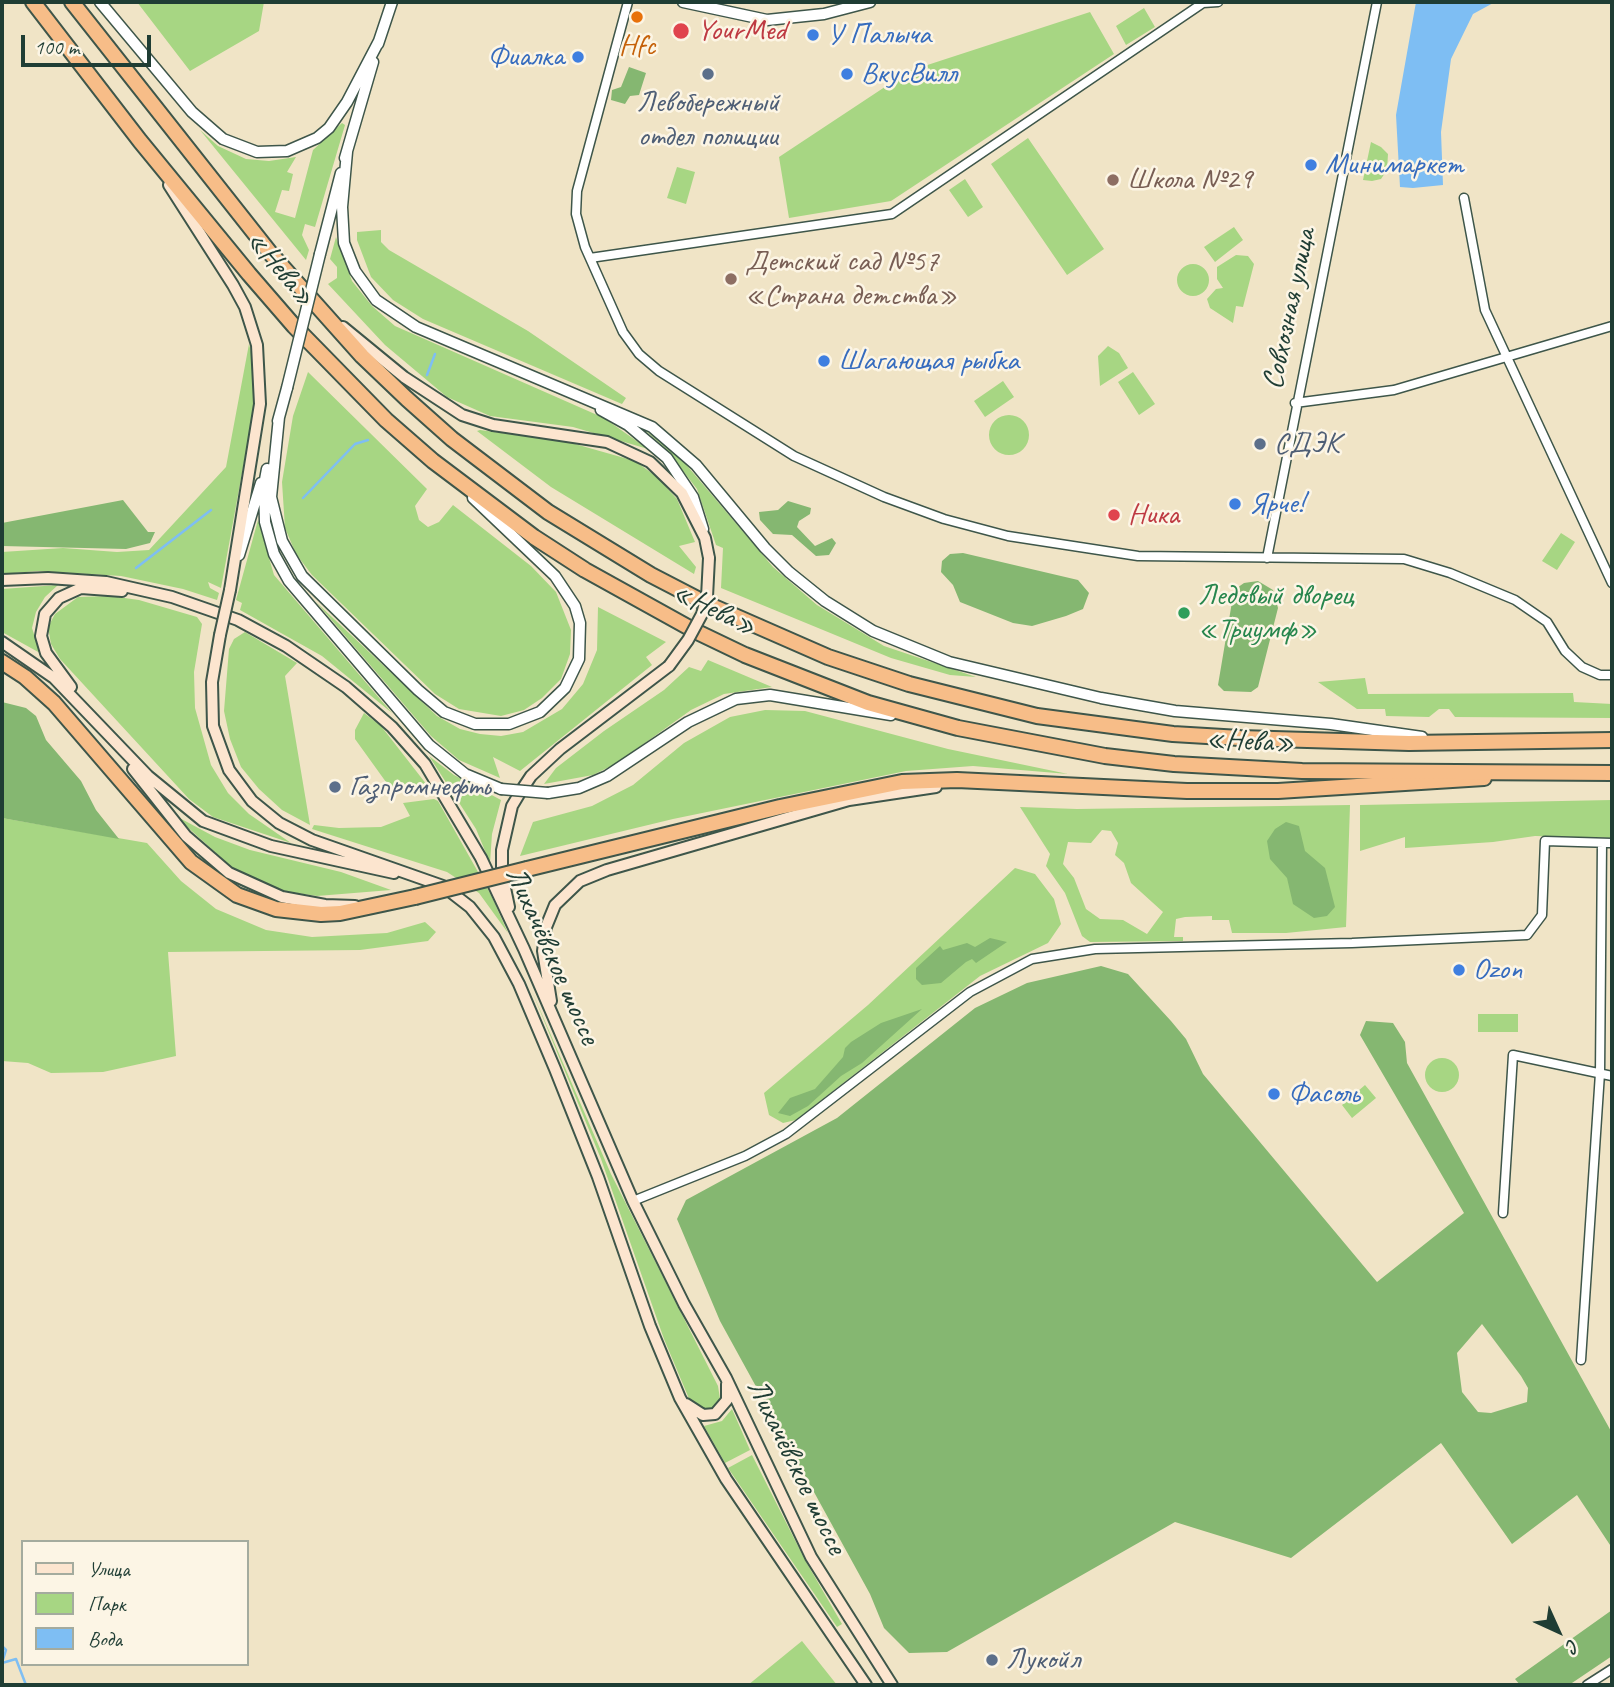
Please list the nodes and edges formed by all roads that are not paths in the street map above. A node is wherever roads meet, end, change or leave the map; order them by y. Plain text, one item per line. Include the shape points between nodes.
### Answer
1 (33, 2) edge
2 (72, 2) edge
3 (100, 2) edge
4 (393, 2) edge
5 (628, 2) edge
6 (683, 2) edge
7 (870, 2) edge
8 (1218, 2) edge
9 (1377, 2) edge
10 (379, 41) junction
11 (140, 141) junction
12 (347, 152) junction
13 (1464, 198) dead end
14 (590, 258) junction
15 (313, 303) junction
16 (1612, 326) edge
17 (1505, 357) junction
18 (540, 380) junction
19 (1295, 403) junction
20 (279, 417) junction
21 (269, 458) junction
22 (433, 461) junction
23 (705, 538) junction
24 (1267, 558) junction
25 (2, 580) edge
26 (1612, 583) edge
27 (230, 589) junction
28 (157, 593) junction
29 (2, 642) edge
30 (2, 662) edge
31 (1612, 676) edge
32 (89, 711) junction
33 (928, 721) junction
34 (109, 736) junction
35 (1478, 740) junction
36 (1612, 740) edge
37 (1612, 773) edge
38 (1539, 774) junction
39 (992, 783) junction
40 (1602, 843) junction
41 (1612, 843) edge
42 (490, 878) junction
43 (428, 880) junction
44 (376, 906) junction
45 (524, 949) junction
46 (561, 1034) junction
47 (1600, 1073) junction
48 (1612, 1076) edge
49 (633, 1201) junction
50 (1503, 1213) dead end
51 (1581, 1360) dead end
52 (726, 1378) junction
53 (680, 1398) junction
54 (1612, 1670) edge
55 (1603, 1681) edge
56 (866, 1685) edge
57 (891, 1685) edge
58 (1587, 1685) edge

1 - 11 highway, «Нева»
2 - 15 highway, «Нева»
3 - 10 street via 192,112 223,139 257,152 294,149 329,128
4 - 10 street
5 - 14 street via 577,191 576,214
6 - 7 street via 767,20 824,14
8 - 14 street via 1203,3 892,214
9 - 19 street, Совхозная улица
10 - 12 street
11 - 22 highway, «Нева» via 294,326
11 - 27 main road via 233,285 257,345 261,404
12 - 18 street via 341,207 344,243 365,288 407,322
12 - 20 street, bridge
13 - 17 street via 1485,310
14 - 24 street via 624,332 649,363 784,451 884,498 1008,537 1088,551
15 - 23 main road via 404,377 462,415 493,425 607,442 650,462 681,493
15 - 35 highway, «Нева» via 362,356 452,439 548,512 696,598 828,657 975,703 1107,726 1305,741
16 - 17 street
17 - 19 street via 1394,390
17 - 26 street via 1548,439
18 - 23 street via 614,416 656,447 690,491
18 - 35 street via 635,418 667,438 796,579 849,618 908,648 994,675 1174,711
19 - 24 street, Совхозная улица
20 - 21 street
20 - 22 street via 271,497 282,541 302,576 438,707 475,724 509,724 540,712 565,688 579,659 580,622 555,576
21 - 27 street
21 - 33 street, bridge via 265,522 274,554 289,581 429,745 465,774 501,789 548,793 579,788 607,776 707,711 743,698 770,695
22 - 33 highway, «Нева» via 534,537 638,601 816,684
23 - 45 main road, bridge via 707,597 688,640 668,666 552,756 531,776 512,806 502,874
24 - 31 street via 1404,559 1426,564 1515,600 1547,622 1564,651 1582,667
25 - 28 main road, Лихачёвское шоссе via 79,579
27 - 43 main road, bridge via 212,682 213,726 229,770 252,801 279,823 312,840
28 - 32 main road via 80,589 59,598 45,614 41,636 46,653
28 - 42 main road, Лихачёвское шоссе via 250,626 306,658 371,707 436,779
29 - 32 main road via 54,678
30 - 44 highway via 54,703 176,847 224,887 252,901 297,912 340,913
32 - 34 main road
33 - 38 highway, «Нева» via 1030,744 1174,764
34 - 43 main road via 173,799 203,821 271,846
34 - 44 main road via 171,819 229,873 282,897 325,905
35 - 36 highway, «Нева»
37 - 38 highway, «Нева»
38 - 39 highway via 1278,791 1187,792
39 - 42 highway, bridge via 934,779 874,785
39 - 46 main road via 849,800 580,881 555,905 544,938 549,989
40 - 41 street
40 - 47 street
40 - 49 street via 1545,841 1542,915 1527,935 1095,949 1032,959 970,992 786,1134 745,1156
42 - 44 highway, bridge
42 - 45 main road, Лихачёвское шоссе
43 - 53 main road, Лихачёвское шоссе via 458,897 494,937 519,984
45 - 46 main road, Лихачёвское шоссе
46 - 49 main road, Лихачёвское шоссе
47 - 48 street
47 - 50 street via 1513,1055
47 - 51 street
49 - 52 main road, Лихачёвское шоссе
52 - 53 main road via 727,1400 715,1414 696,1412
52 - 57 main road, Лихачёвское шоссе via 811,1557
53 - 56 main road, Лихачёвское шоссе via 720,1469
54 - 55 street
55 - 58 street

